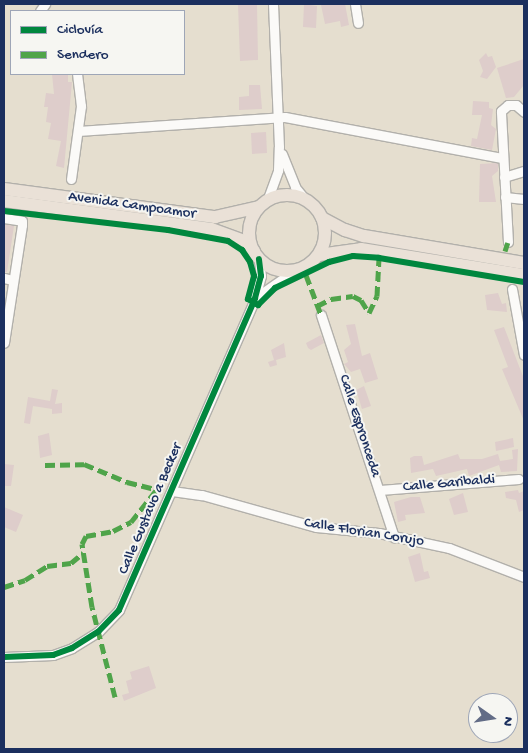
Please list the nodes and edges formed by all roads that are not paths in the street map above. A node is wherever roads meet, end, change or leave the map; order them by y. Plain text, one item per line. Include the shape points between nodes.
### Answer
1 (273, 4) edge
2 (355, 4) edge
3 (358, 23) dead end
4 (77, 75) edge
5 (524, 112) edge
6 (278, 118) junction
7 (78, 131) junction
8 (280, 146) junction
9 (503, 158) junction
10 (524, 171) edge
11 (504, 177) junction
12 (71, 179) dead end
13 (4, 189) edge
14 (505, 197) junction
15 (304, 198) junction
16 (524, 199) edge
17 (4, 201) edge
18 (23, 203) junction
19 (263, 204) junction
20 (4, 206) edge
21 (4, 218) edge
22 (322, 218) junction
23 (508, 242) dead end
24 (256, 255) junction
25 (319, 255) junction
26 (524, 263) edge
27 (294, 271) junction
28 (524, 275) edge
29 (4, 278) edge
30 (13, 280) junction
31 (512, 289) dead end
32 (255, 298) junction
33 (321, 315) dead end
34 (4, 342) edge
35 (524, 355) edge
36 (519, 479) dead end
37 (380, 490) junction
38 (172, 491) junction
39 (394, 537) junction
40 (524, 577) edge
41 (4, 657) edge

1 - 6 street
2 - 3 street
4 - 7 street via 81,106
5 - 9 street via 516,106 504,107 501,111
6 - 7 street
6 - 8 street
6 - 9 street
7 - 12 street
8 - 15 street via 286,169
8 - 19 street via 278,170
9 - 11 street
10 - 11 street
11 - 14 street
13 - 19 highway, Avenida Campoamor via 215,217 233,216
14 - 16 street
14 - 23 street
15 - 19 highway via 285,195
15 - 22 highway
17 - 18 highway, Avenida Campoamor
18 - 20 highway
18 - 24 highway, Avenida Campoamor via 211,229 244,241
19 - 24 highway via 251,221 249,236
21 - 30 street via 22,221
22 - 25 highway via 325,237
22 - 26 highway via 364,236
24 - 27 highway via 275,269
24 - 32 street, Calle Gustavo a Becker via 261,276
25 - 27 highway
25 - 28 highway via 361,249
27 - 32 street
29 - 30 street
30 - 34 street
31 - 35 street
32 - 38 street, Calle Gustavo a Becker
33 - 37 street, Calle Espronceda
36 - 37 street, Calle Garibaldi
37 - 39 street, Calle Espronceda
38 - 39 street, Calle Florian Corujo via 316,527
38 - 41 street, Calle Gustavo a Becker via 126,598 104,627 72,648 53,655
39 - 40 street, Calle Florian Corujo via 467,554

